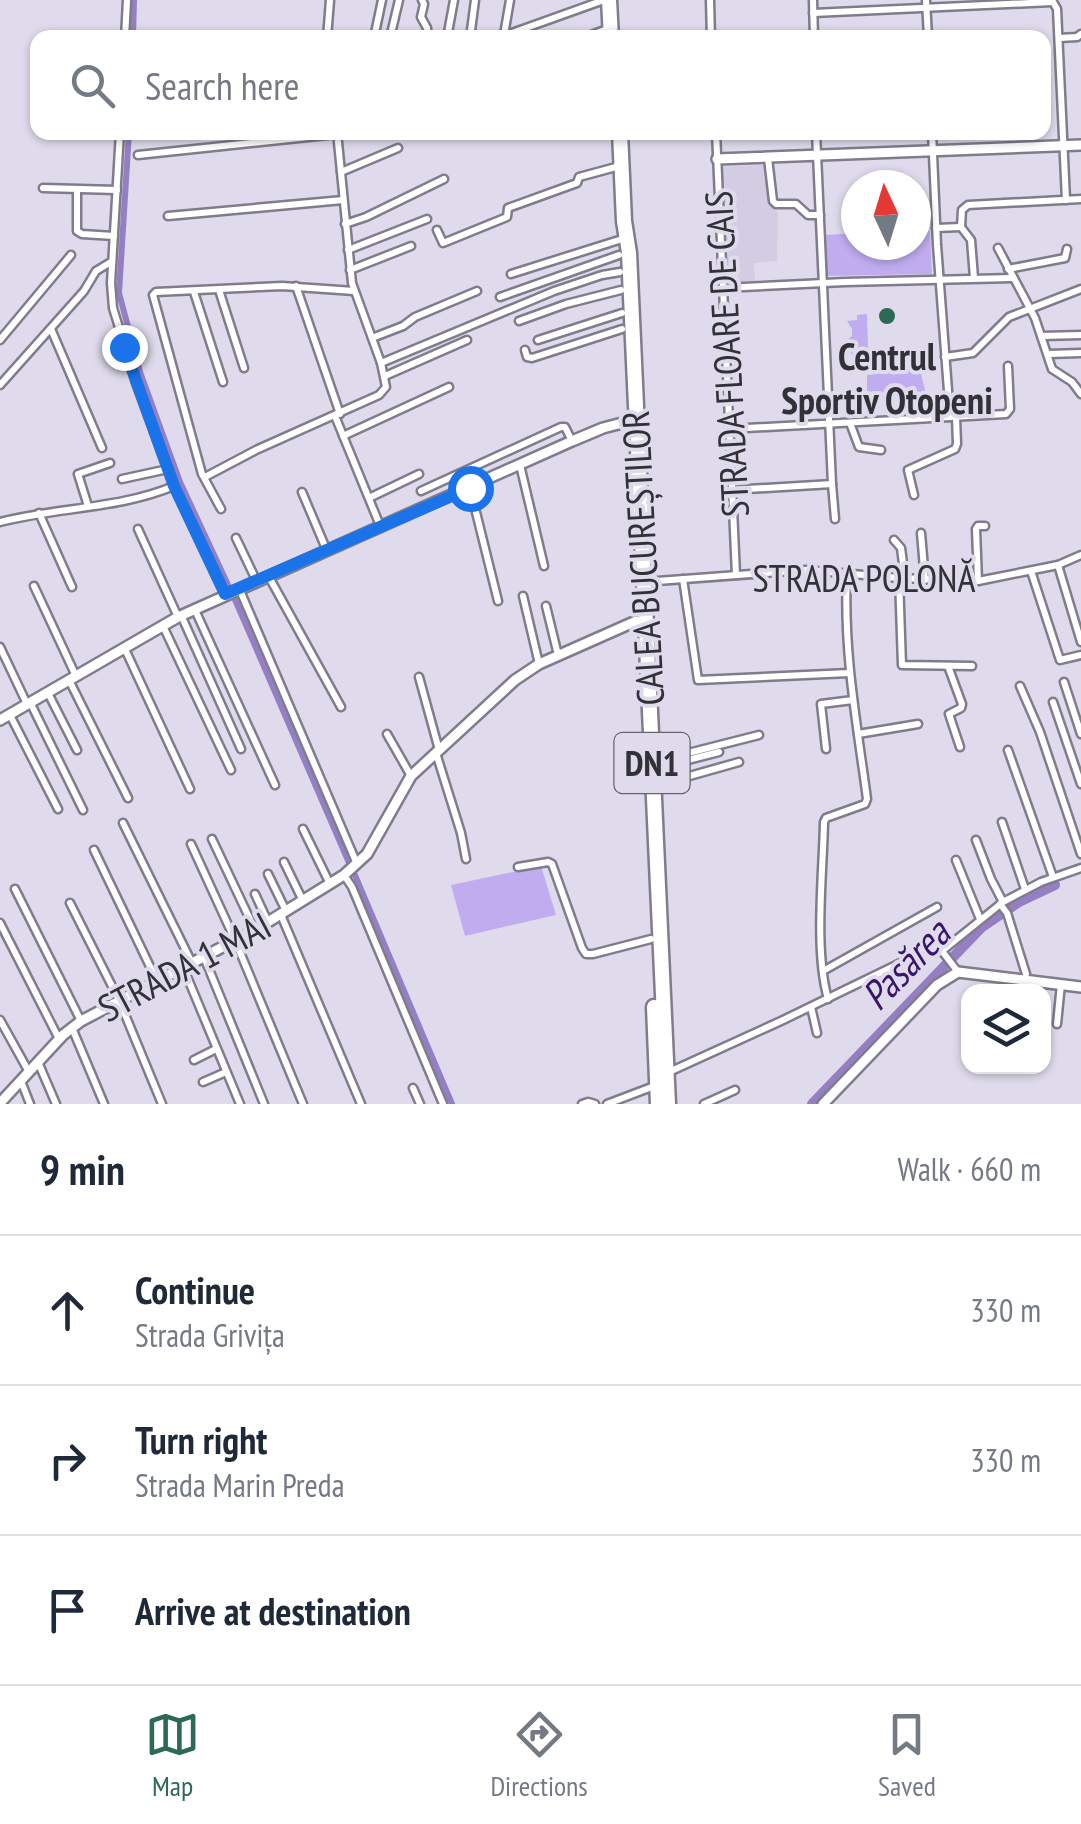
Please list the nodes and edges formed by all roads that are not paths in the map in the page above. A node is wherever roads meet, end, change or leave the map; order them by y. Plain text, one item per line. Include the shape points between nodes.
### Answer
1 (127, 0) edge
2 (330, 0) edge
3 (382, 0) edge
4 (398, 0) edge
5 (422, 0) edge
6 (454, 0) edge
7 (476, 0) edge
8 (510, 0) edge
9 (607, 0) edge
10 (618, 0) edge
11 (710, 0) edge
12 (812, 0) edge
13 (1052, 1) edge
14 (926, 4) edge
15 (813, 13) junction
16 (125, 30) edge
17 (328, 30) edge
18 (376, 30) edge
19 (392, 30) edge
20 (428, 30) edge
21 (448, 30) edge
22 (471, 30) edge
23 (502, 30) edge
24 (519, 30) edge
25 (613, 30) edge
26 (614, 30) edge
27 (711, 30) edge
28 (814, 30) edge
29 (928, 30) edge
30 (1081, 34) edge
31 (1059, 38) junction
32 (119, 140) edge
33 (271, 140) edge
34 (338, 140) edge
35 (617, 140) edge
36 (618, 140) edge
37 (716, 140) edge
38 (816, 140) edge
39 (932, 140) edge
40 (1035, 140) edge
41 (1081, 145) edge
42 (1064, 146) junction
43 (1035, 147) junction
44 (398, 148) dead end
45 (933, 151) junction
46 (138, 154) dead end
47 (817, 156) junction
48 (768, 158) junction
49 (717, 160) junction
50 (616, 167) junction
51 (341, 172) junction
52 (444, 180) dead end
53 (44, 188) dead end
54 (116, 190) junction
55 (77, 193) dead end
56 (1081, 199) edge
57 (343, 200) junction
58 (1066, 200) junction
59 (820, 215) junction
60 (168, 216) dead end
61 (426, 219) dead end
62 (345, 224) junction
63 (961, 227) junction
64 (936, 228) junction
65 (437, 230) dead end
66 (114, 236) junction
67 (411, 246) dead end
68 (619, 248) junction
69 (998, 248) dead end
70 (1066, 249) dead end
71 (348, 250) junction
72 (71, 255) dead end
73 (112, 261) junction
74 (350, 270) junction
75 (1008, 270) junction
76 (620, 272) junction
77 (511, 274) dead end
78 (974, 278) junction
79 (1013, 278) junction
80 (940, 280) junction
81 (822, 283) junction
82 (296, 286) junction
83 (723, 288) junction
84 (1081, 289) edge
85 (219, 290) junction
86 (621, 290) junction
87 (354, 291) junction
88 (477, 291) dead end
89 (194, 292) junction
90 (500, 296) dead end
91 (1030, 308) junction
92 (519, 321) dead end
93 (622, 321) junction
94 (51, 328) junction
95 (1042, 336) junction
96 (1081, 336) edge
97 (372, 338) junction
98 (0, 340) edge
99 (466, 340) dead end
100 (538, 340) dead end
101 (525, 350) dead end
102 (1081, 353) edge
103 (1048, 354) junction
104 (945, 357) junction
105 (381, 364) junction
106 (1008, 366) dead end
107 (244, 368) dead end
108 (385, 376) junction
109 (223, 382) dead end
110 (0, 385) edge
111 (450, 387) dead end
112 (1081, 394) edge
113 (337, 415) junction
114 (952, 417) junction
115 (626, 422) junction
116 (850, 422) junction
117 (829, 424) junction
118 (729, 430) junction
119 (343, 436) junction
120 (572, 441) junction
121 (956, 446) junction
122 (102, 448) dead end
123 (968, 449) dead end
124 (881, 450) dead end
125 (110, 464) dead end
126 (520, 466) junction
127 (168, 468) junction
128 (419, 474) dead end
129 (205, 477) junction
130 (122, 479) dead end
131 (832, 484) junction
132 (174, 486) junction
133 (470, 488) junction
134 (732, 490) junction
135 (421, 491) dead end
136 (302, 492) dead end
137 (914, 495) dead end
138 (369, 498) junction
139 (88, 506) junction
140 (221, 509) dead end
141 (38, 513) junction
142 (834, 520) dead end
143 (0, 522) edge
144 (985, 526) dead end
145 (382, 528) junction
146 (138, 529) dead end
147 (921, 533) dead end
148 (236, 538) dead end
149 (894, 540) dead end
150 (327, 551) junction
151 (1081, 556) edge
152 (1058, 565) junction
153 (544, 566) dead end
154 (1031, 571) junction
155 (847, 574) junction
156 (268, 575) junction
157 (736, 575) junction
158 (902, 578) junction
159 (684, 579) junction
160 (256, 580) junction
161 (925, 580) junction
162 (978, 581) junction
163 (643, 582) junction
164 (34, 586) dead end
165 (72, 587) dead end
166 (239, 588) junction
167 (225, 594) junction
168 (523, 596) dead end
169 (498, 602) dead end
170 (546, 606) dead end
171 (195, 608) junction
172 (179, 616) junction
173 (636, 620) junction
174 (162, 625) junction
175 (1081, 642) edge
176 (124, 646) junction
177 (0, 647) edge
178 (558, 654) junction
179 (1081, 656) edge
180 (539, 664) junction
181 (948, 666) junction
182 (972, 666) dead end
183 (849, 673) junction
184 (72, 676) junction
185 (419, 677) dead end
186 (1064, 682) dead end
187 (1020, 686) dead end
188 (48, 691) junction
189 (853, 700) junction
190 (1053, 702) dead end
191 (29, 703) junction
192 (341, 707) dead end
193 (10, 714) junction
194 (0, 720) edge
195 (918, 724) dead end
196 (387, 734) dead end
197 (858, 734) junction
198 (1081, 734) edge
199 (758, 735) dead end
200 (960, 748) dead end
201 (242, 749) dead end
202 (826, 749) dead end
203 (76, 750) dead end
204 (1008, 750) dead end
205 (437, 751) junction
206 (719, 752) dead end
207 (739, 762) dead end
208 (652, 766) junction
209 (231, 770) dead end
210 (411, 776) junction
211 (1081, 784) edge
212 (276, 785) dead end
213 (653, 786) junction
214 (190, 789) dead end
215 (128, 798) dead end
216 (58, 809) dead end
217 (83, 810) dead end
218 (1002, 822) dead end
219 (123, 823) dead end
220 (303, 828) dead end
221 (212, 839) dead end
222 (976, 840) dead end
223 (190, 844) dead end
224 (94, 850) dead end
225 (1081, 854) edge
226 (466, 859) dead end
227 (956, 860) dead end
228 (284, 862) dead end
229 (357, 865) junction
230 (518, 867) dead end
231 (1081, 868) edge
232 (268, 874) dead end
233 (344, 875) junction
234 (1052, 877) junction
235 (330, 884) junction
236 (15, 889) dead end
237 (1025, 889) junction
238 (255, 894) dead end
239 (303, 901) junction
240 (70, 902) dead end
241 (1002, 903) junction
242 (937, 907) dead end
243 (284, 913) junction
244 (980, 919) junction
245 (268, 922) junction
246 (0, 923) edge
247 (255, 930) junction
248 (651, 939) junction
249 (235, 940) junction
250 (944, 954) junction
251 (204, 957) junction
252 (188, 965) junction
253 (823, 972) junction
254 (958, 972) junction
255 (1026, 974) dead end
256 (157, 981) junction
257 (1060, 984) junction
258 (1081, 987) edge
259 (828, 999) junction
260 (118, 1000) junction
261 (811, 1007) junction
262 (0, 1020) edge
263 (76, 1024) junction
264 (1057, 1024) dead end
265 (816, 1033) dead end
266 (59, 1040) junction
267 (216, 1049) junction
268 (194, 1060) dead end
269 (38, 1062) junction
270 (29, 1072) junction
271 (226, 1072) junction
272 (662, 1079) junction
273 (21, 1081) junction
274 (204, 1082) dead end
275 (413, 1088) dead end
276 (734, 1090) dead end
277 (2, 1103) edge
278 (30, 1104) edge
279 (56, 1104) edge
280 (104, 1104) edge
281 (162, 1104) edge
282 (240, 1104) edge
283 (264, 1104) edge
284 (303, 1104) edge
285 (361, 1104) edge
286 (420, 1104) edge
287 (443, 1104) edge
288 (582, 1104) edge
289 (595, 1104) edge
290 (608, 1104) edge
291 (658, 1104) edge
292 (668, 1104) edge
293 (704, 1104) edge
294 (823, 1104) edge

1 - 16 street
2 - 17 street
3 - 18 street
4 - 19 street
5 - 20 street via 420,17
6 - 21 street
7 - 22 street
8 - 23 street
9 - 24 street
9 - 25 highway
10 - 26 highway
11 - 27 street
12 - 15 street
13 - 14 street
13 - 31 street
14 - 15 street
14 - 29 street
15 - 28 street
30 - 31 street
31 - 42 street
32 - 54 street
33 - 46 street
34 - 51 street
35 - 50 highway, CALEA BUCUREȘTILOR / DN1
36 - 163 highway, CALEA BUCUREȘTILOR / DN1
37 - 49 street, STRADA FLOARE DE CAIS
38 - 47 street
39 - 45 street
40 - 43 street
41 - 42 street
42 - 43 street
42 - 58 street
43 - 45 street
44 - 51 street
45 - 47 street
45 - 64 street
47 - 48 street
47 - 59 street
48 - 49 street
48 - 59 street via 773,201
49 - 83 street, STRADA FLOARE DE CAIS
50 - 65 street via 508,208 507,218 443,243
50 - 68 highway, CALEA BUCUREȘTILOR / DN1
51 - 57 street
52 - 62 street
53 - 54 street
54 - 66 street
55 - 66 street via 76,231
56 - 58 street
57 - 60 street
57 - 62 street
58 - 63 street via 968,205
59 - 81 street
61 - 71 street
62 - 71 street
63 - 64 street
63 - 78 street via 972,240
64 - 80 street
66 - 73 street
67 - 74 street
68 - 76 highway, CALEA BUCUREȘTILOR / DN1
68 - 77 street
68 - 90 street
69 - 75 street
70 - 75 street via 1065,258
71 - 74 street
72 - 98 street
73 - 94 street via 96,271
73 - 127 street via 113,308
74 - 87 street
75 - 79 street
76 - 86 highway, CALEA BUCUREȘTILOR / DN1
76 - 105 street via 526,301
78 - 79 street
78 - 80 street
79 - 91 street
80 - 81 street
80 - 104 street
81 - 83 street
81 - 117 street
82 - 85 street
82 - 87 street
82 - 113 street
83 - 118 street, STRADA FLOARE DE CAIS
84 - 91 street
85 - 89 street
85 - 107 street
86 - 92 street
86 - 93 highway, CALEA BUCUREȘTILOR / DN1
87 - 97 street
88 - 97 street
89 - 109 street
89 - 129 street via 152,296
91 - 95 street
91 - 104 street via 1004,321 973,353
93 - 100 street
93 - 101 street via 532,358
93 - 115 highway, CALEA BUCUREȘTILOR / DN1
94 - 110 street
94 - 122 street
95 - 96 street
95 - 103 street
97 - 105 street
99 - 108 street
102 - 103 street
103 - 112 street via 1055,372
104 - 114 street
105 - 108 street
106 - 114 street via 1008,413
108 - 113 street via 382,394
111 - 119 street
113 - 119 street
113 - 129 street
114 - 116 street
114 - 121 street
115 - 120 street
115 - 173 highway, CALEA BUCUREȘTILOR / DN1
116 - 117 street
116 - 124 street via 859,447
117 - 118 street
117 - 131 street
118 - 134 street, STRADA FLOARE DE CAIS
119 - 138 street
120 - 126 street
120 - 135 street via 561,427
121 - 123 street
121 - 137 street via 908,470
125 - 139 street via 78,474
126 - 133 street
126 - 153 street
127 - 130 street
127 - 132 street
128 - 138 street
129 - 140 street
131 - 134 street
131 - 142 street
132 - 139 street
132 - 167 street
133 - 145 street
133 - 169 street
134 - 157 street, STRADA FLOARE DE CAIS
136 - 150 street
138 - 145 street
139 - 141 street
141 - 143 street
141 - 165 street
144 - 162 street via 976,530
145 - 150 street
146 - 172 street
147 - 161 street
148 - 160 street
149 - 158 street via 902,548
150 - 156 street
151 - 152 street, STRADA POLONĂ
152 - 154 street, STRADA POLONĂ
152 - 175 street
154 - 162 street, STRADA POLONĂ
154 - 179 street via 1060,660
155 - 157 street, STRADA POLONĂ
155 - 158 street, STRADA POLONĂ
155 - 183 street
156 - 160 street
156 - 192 street
157 - 159 street, STRADA POLONĂ
158 - 161 street, STRADA POLONĂ
158 - 181 street via 902,665
159 - 163 street, STRADA POLONĂ
159 - 183 street via 698,680
160 - 166 street
161 - 162 street, STRADA POLONĂ
163 - 208 highway, CALEA BUCUREȘTILOR / DN1
164 - 184 street
166 - 167 street
166 - 229 street
167 - 171 street
168 - 180 street
170 - 178 street
171 - 172 street
171 - 212 street
172 - 174 street
172 - 201 street
173 - 178 street, STRADA 1 MAI
173 - 248 highway, CALEA BUCUREȘTILOR / DN1
174 - 176 street
174 - 209 street
176 - 184 street
176 - 214 street
177 - 191 street
178 - 180 street, STRADA 1 MAI
180 - 205 street, STRADA 1 MAI
181 - 182 street
181 - 200 street via 962,704 949,714
183 - 189 street
184 - 188 street
184 - 215 street
185 - 205 street
186 - 198 street
187 - 225 street
188 - 191 street
188 - 203 street
189 - 197 street
189 - 202 street via 821,704
190 - 211 street
191 - 193 street
191 - 217 street
193 - 194 street
193 - 216 street
195 - 197 street
196 - 210 street
197 - 253 street via 866,802 824,822
199 - 208 street
204 - 234 street
205 - 210 street, STRADA 1 MAI
205 - 226 street
206 - 208 street
207 - 213 street
208 - 213 highway, CALEA BUCUREȘTILOR / DN1
210 - 229 street, STRADA 1 MAI
213 - 272 highway, CALEA BUCUREȘTILOR / DN1
218 - 237 street
219 - 252 street
220 - 235 street
221 - 247 street
222 - 241 street
223 - 249 street
224 - 256 street
227 - 244 street
228 - 239 street, STRADA 1 MAI
229 - 233 street, STRADA 1 MAI
230 - 248 street via 552,864 586,954
231 - 234 street
232 - 243 street, STRADA 1 MAI
233 - 235 street, STRADA 1 MAI
233 - 287 street
234 - 237 street
235 - 239 street, STRADA 1 MAI
236 - 263 street, STRADA 1 MAI
237 - 241 street
238 - 245 street
239 - 243 street, STRADA 1 MAI
240 - 260 street
241 - 244 street
241 - 255 street
242 - 253 street
243 - 245 street, STRADA 1 MAI
243 - 285 street
244 - 250 street
245 - 247 street, STRADA 1 MAI
246 - 266 street
247 - 249 street, STRADA 1 MAI
248 - 272 highway, CALEA BUCUREȘTILOR / DN1
249 - 251 street, STRADA 1 MAI
249 - 284 street
250 - 254 street
250 - 259 street via 926,952
251 - 252 street, STRADA 1 MAI
251 - 283 street
252 - 256 street, STRADA 1 MAI
252 - 267 street
253 - 259 street
254 - 257 street
254 - 294 street via 938,984
256 - 260 street, STRADA 1 MAI
257 - 258 street
257 - 264 street
259 - 261 street
260 - 263 street, STRADA 1 MAI
260 - 281 street
261 - 265 street
261 - 272 street
262 - 270 street
263 - 266 street, STRADA 1 MAI
263 - 280 street
266 - 269 street, STRADA 1 MAI
267 - 268 street
267 - 271 street
269 - 270 street, STRADA 1 MAI
269 - 279 street
270 - 273 street, STRADA 1 MAI
271 - 274 street
271 - 282 street
272 - 290 street
272 - 291 highway, CALEA BUCUREȘTILOR / DN1
272 - 292 highway, CALEA BUCUREȘTILOR / DN1
273 - 277 street, STRADA 1 MAI
273 - 278 street
275 - 286 street
276 - 293 street
288 - 289 street

